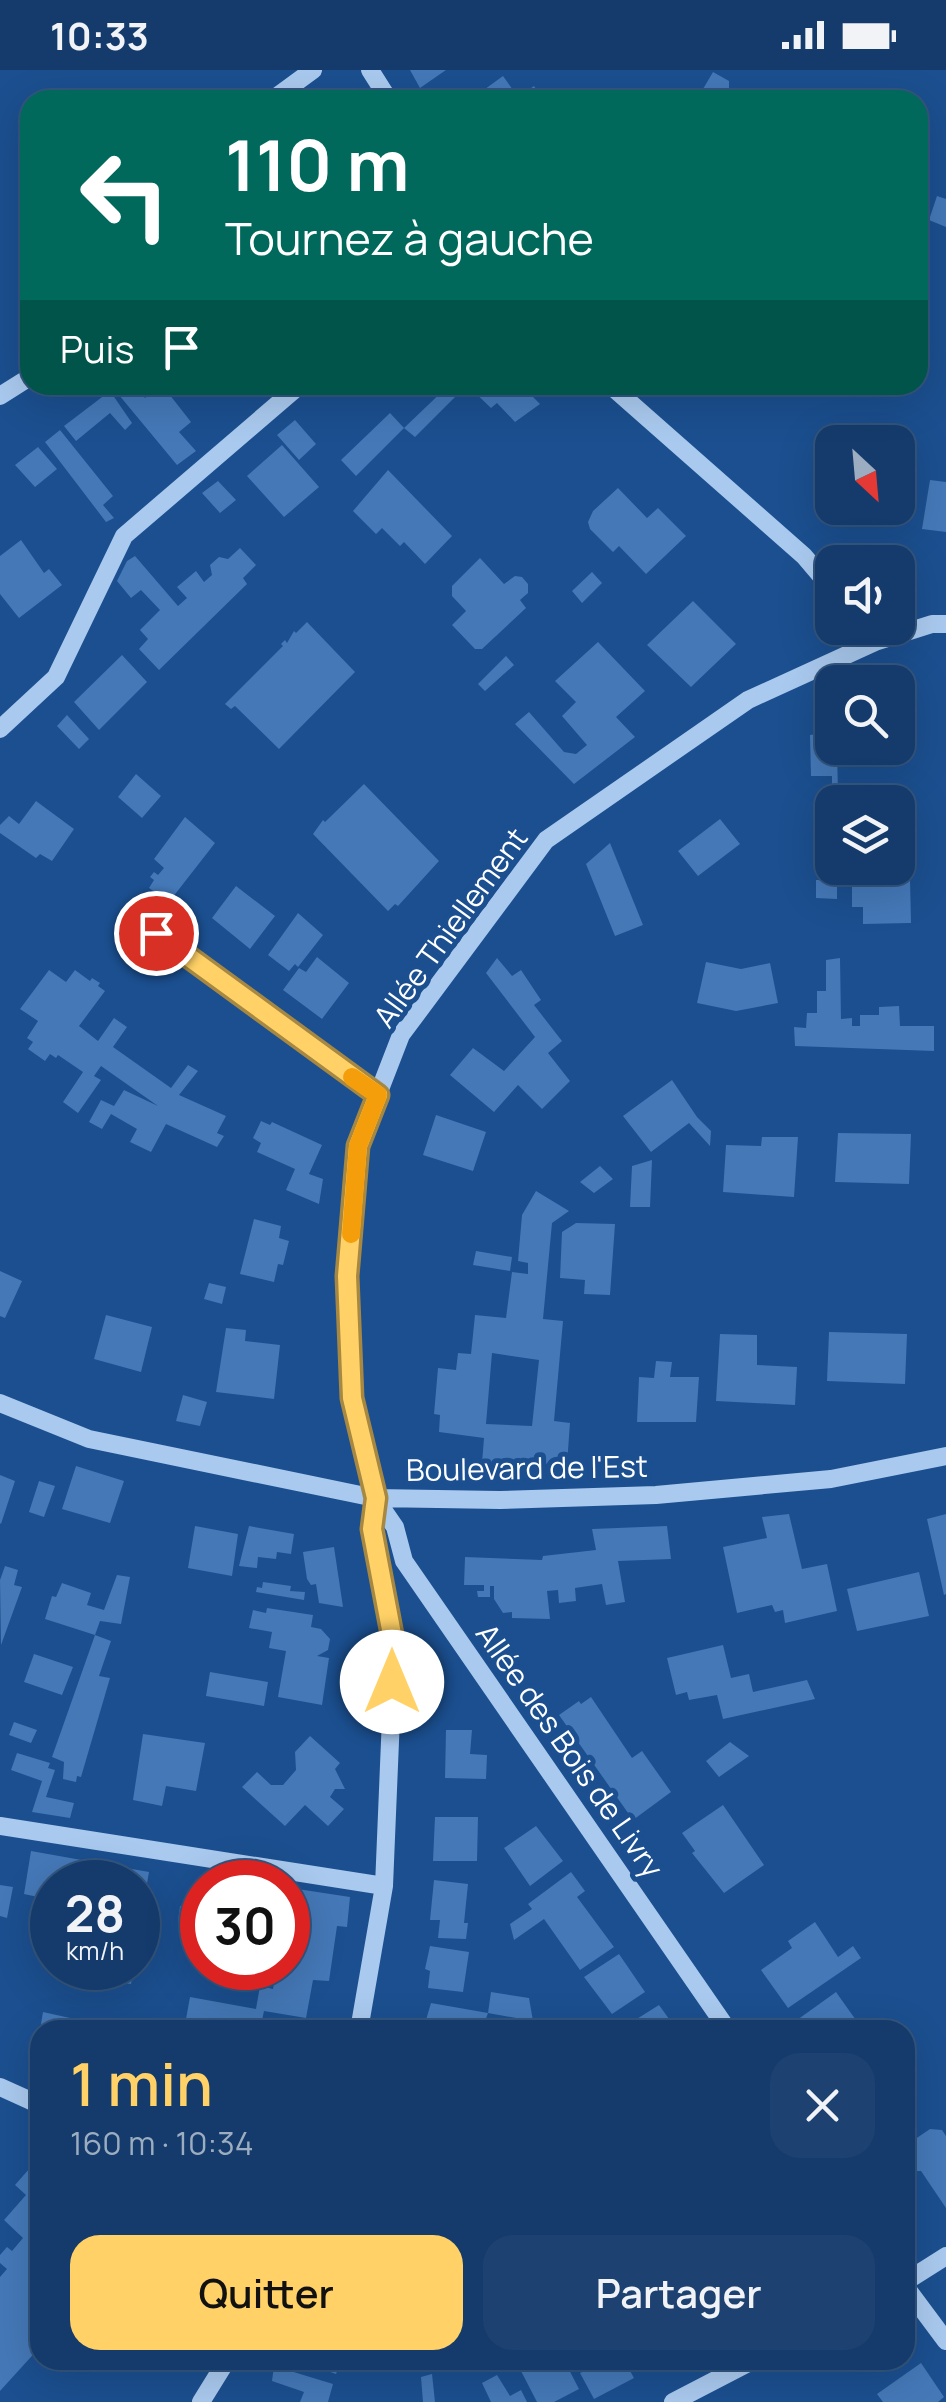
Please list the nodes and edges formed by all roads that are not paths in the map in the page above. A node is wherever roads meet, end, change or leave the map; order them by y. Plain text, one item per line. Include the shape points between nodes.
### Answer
1 (313, 70) edge
2 (286, 90) edge
3 (288, 395) edge
4 (621, 395) edge
5 (815, 569) edge
6 (946, 624) edge
7 (915, 627) edge
8 (851, 645) edge
9 (0, 729) edge
10 (156, 933) dead end
11 (378, 1095) junction
12 (0, 1403) edge
13 (946, 1456) edge
14 (376, 1498) junction
15 (0, 1826) edge
16 (384, 1886) junction
17 (361, 2020) edge
18 (721, 2020) edge
19 (0, 2087) edge
20 (30, 2100) edge
21 (946, 2256) edge
22 (915, 2277) edge
23 (915, 2298) edge
24 (946, 2341) edge
25 (221, 2370) edge
26 (735, 2370) edge
27 (201, 2402) edge
28 (673, 2402) edge

1 - 2 street
3 - 9 street via 124,536 56,677
4 - 5 street
6 - 7 street, Allée Thiellement
8 - 11 street, Allée Thiellement via 748,700 546,840 401,1036
10 - 11 street
11 - 14 street, Allée Thiellement via 358,1146 347,1276 352,1398
12 - 14 street, Boulevard de l'Est via 89,1439
13 - 14 street, Boulevard de l'Est via 831,1479 656,1494
14 - 16 street, Allée Thiellement via 372,1529 394,1645
14 - 18 street, Allée des Bois de Livry via 395,1527 404,1561
15 - 16 street
16 - 17 street, Allée Thiellement
19 - 20 street
21 - 22 street
23 - 24 street
25 - 27 street
26 - 28 street

